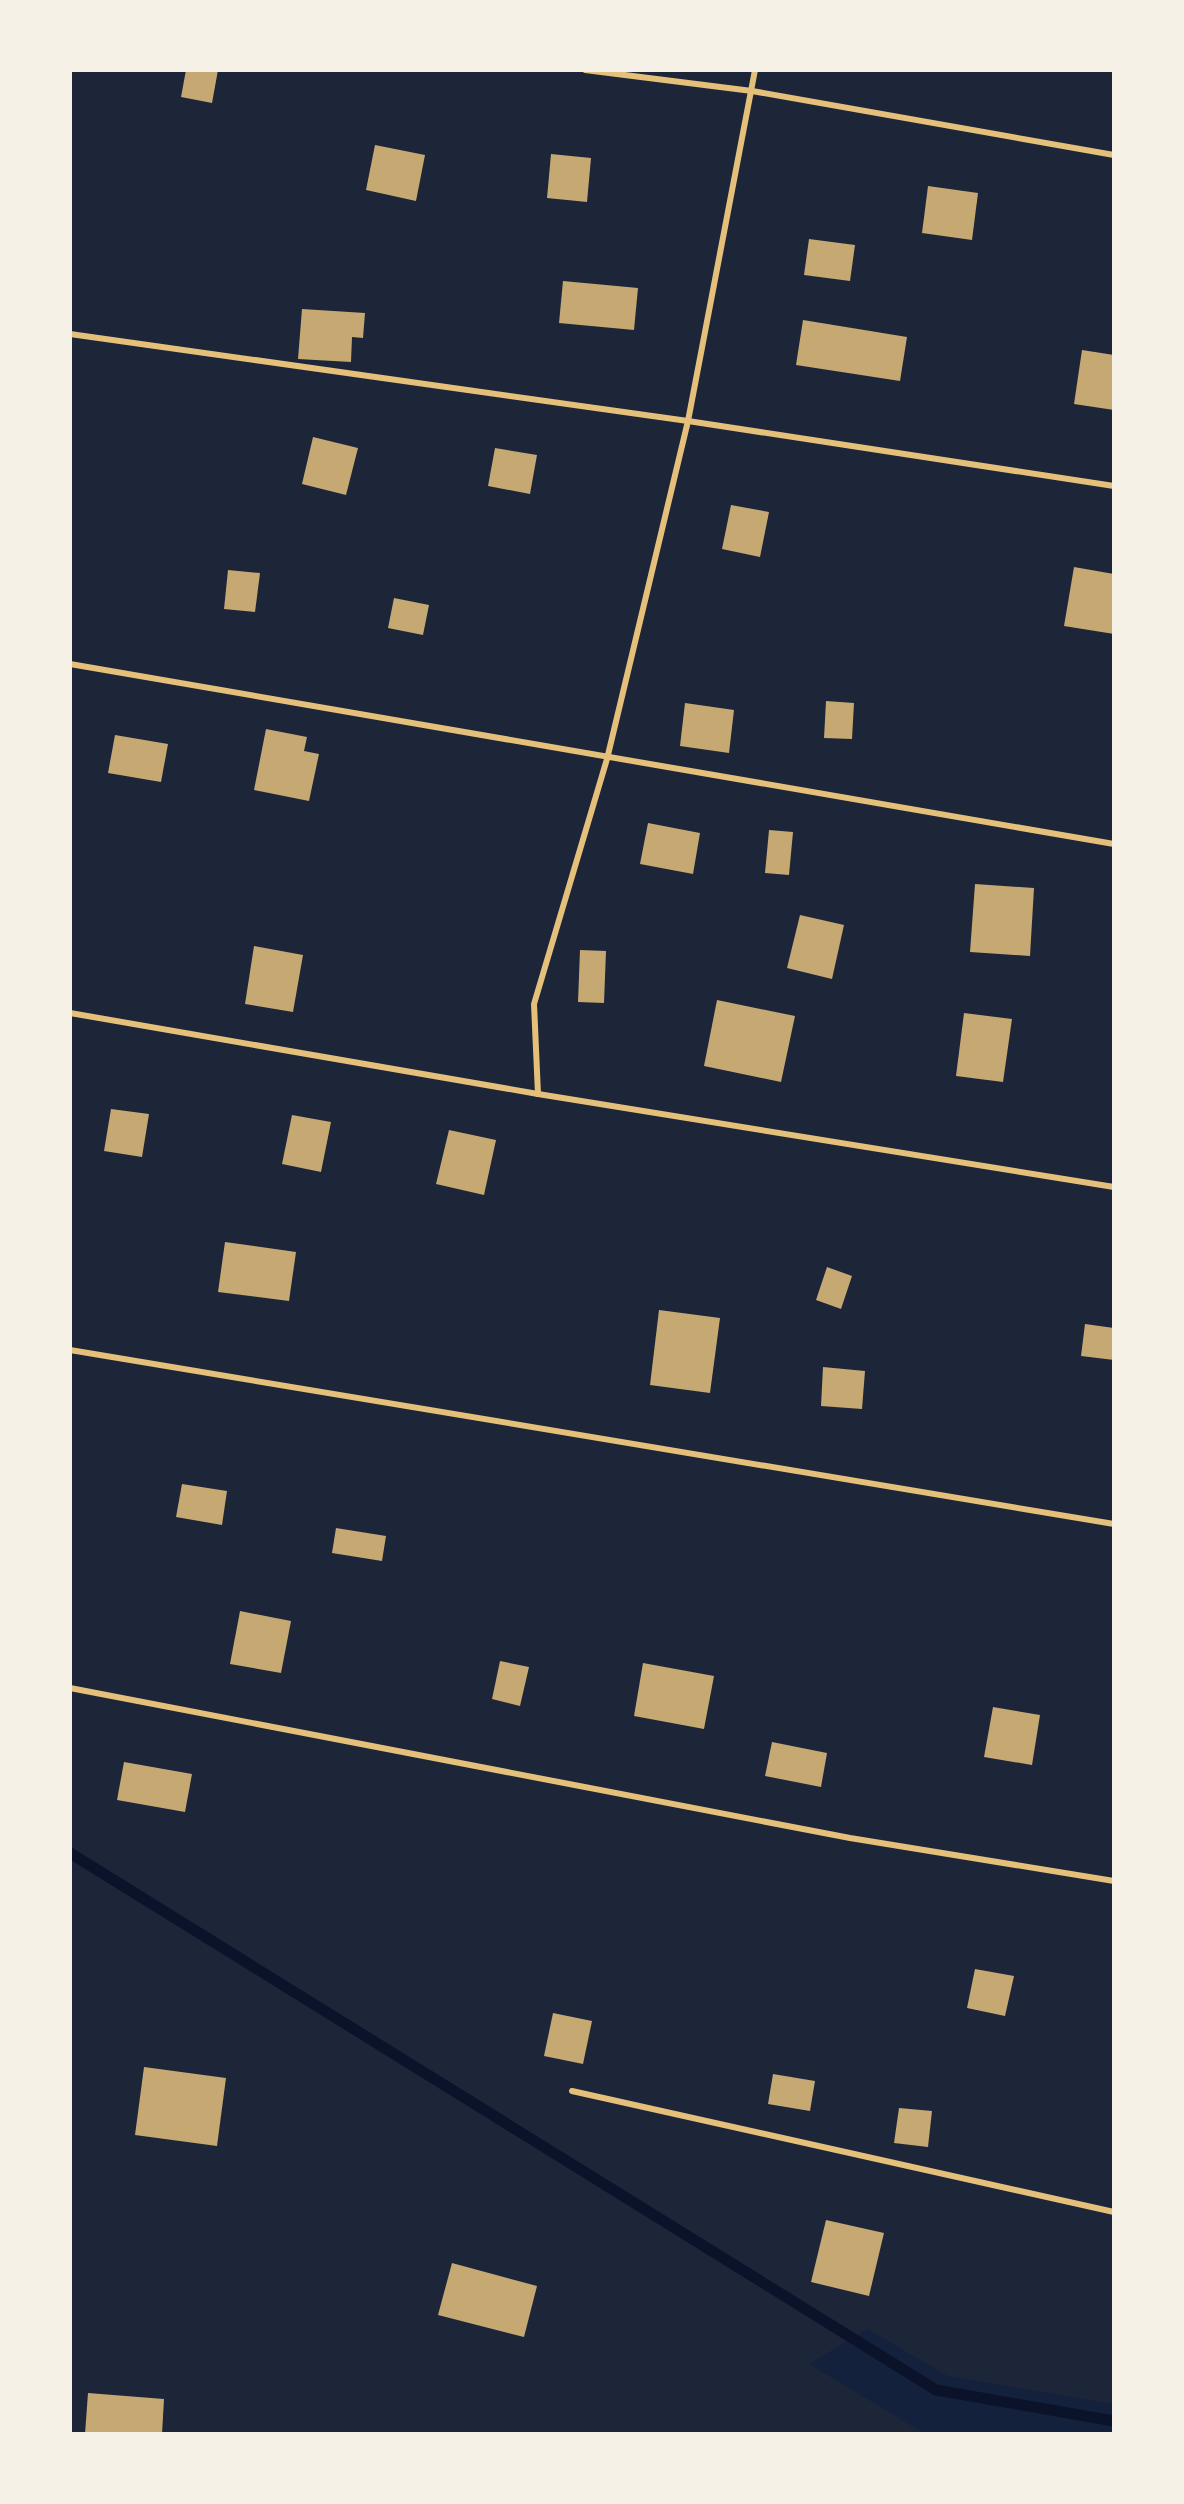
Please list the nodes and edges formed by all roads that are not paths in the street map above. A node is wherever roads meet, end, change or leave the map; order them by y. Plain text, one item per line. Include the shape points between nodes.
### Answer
1 (585, 70) edge
2 (755, 70) edge
3 (752, 91) junction
4 (1114, 155) edge
5 (70, 334) edge
6 (688, 421) junction
7 (1114, 486) edge
8 (70, 664) edge
9 (607, 759) junction
10 (1114, 844) edge
11 (70, 1013) edge
12 (538, 1094) junction
13 (1114, 1187) edge
14 (70, 1350) edge
15 (1114, 1524) edge
16 (70, 1688) edge
17 (1114, 1881) edge
18 (572, 2091) dead end
19 (1114, 2212) edge

1 - 3 lane
2 - 3 lane
3 - 4 lane
3 - 6 lane
5 - 6 lane
6 - 7 lane
6 - 9 lane
8 - 9 lane
9 - 10 lane
9 - 12 lane via 534,1004
11 - 12 lane
12 - 13 lane
14 - 15 lane
16 - 17 lane via 850,1838
18 - 19 lane

